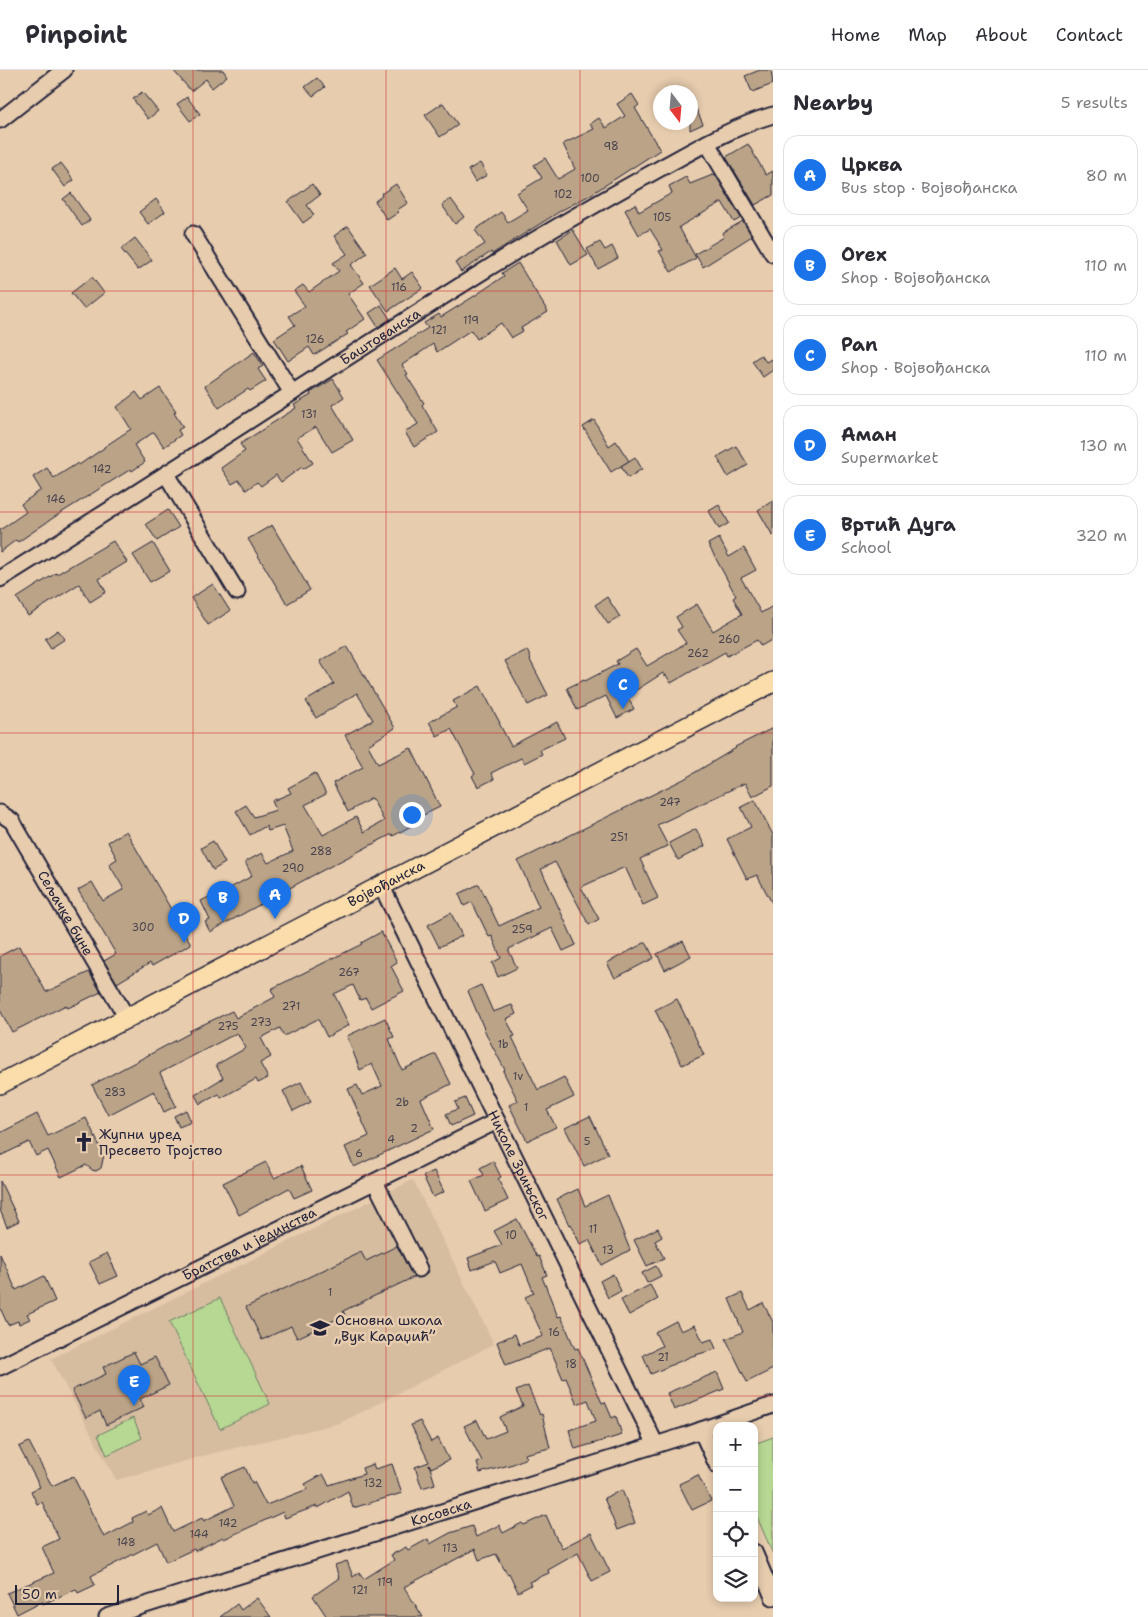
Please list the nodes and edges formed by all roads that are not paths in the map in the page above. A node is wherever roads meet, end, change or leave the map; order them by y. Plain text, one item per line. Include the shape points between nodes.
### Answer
1 (64, 70) edge
2 (773, 115) edge
3 (0, 120) edge
4 (707, 143) junction
5 (193, 234) dead end
6 (773, 254) edge
7 (292, 393) junction
8 (166, 474) junction
9 (0, 579) edge
10 (237, 592) dead end
11 (773, 682) edge
12 (0, 813) edge
13 (382, 887) junction
14 (127, 1018) junction
15 (0, 1084) edge
16 (497, 1122) junction
17 (375, 1182) junction
18 (419, 1269) dead end
19 (0, 1367) edge
20 (773, 1405) edge
21 (701, 1430) junction
22 (656, 1445) junction
23 (713, 1456) edge
24 (756, 1557) edge
25 (773, 1597) edge
26 (107, 1617) edge

1 - 3 street
2 - 4 street, Баштованска
4 - 6 street
4 - 7 street, Баштованска via 533,240
5 - 7 street
7 - 8 street, Баштованска
8 - 9 street, Баштованска
8 - 10 street
11 - 13 main road, Војвођанска
12 - 14 street, Сељачке буне via 12,821
13 - 14 main road, Војвођанска
13 - 16 street, Николе Зрињског
14 - 15 main road, Војвођанска
16 - 17 street, Братства и јединства
16 - 22 street, Николе Зрињског
17 - 18 street
17 - 19 street, Братства и јединства
20 - 21 street, Косовска
21 - 22 street, Косовска
21 - 23 street
22 - 26 street, Косовска
24 - 25 street

